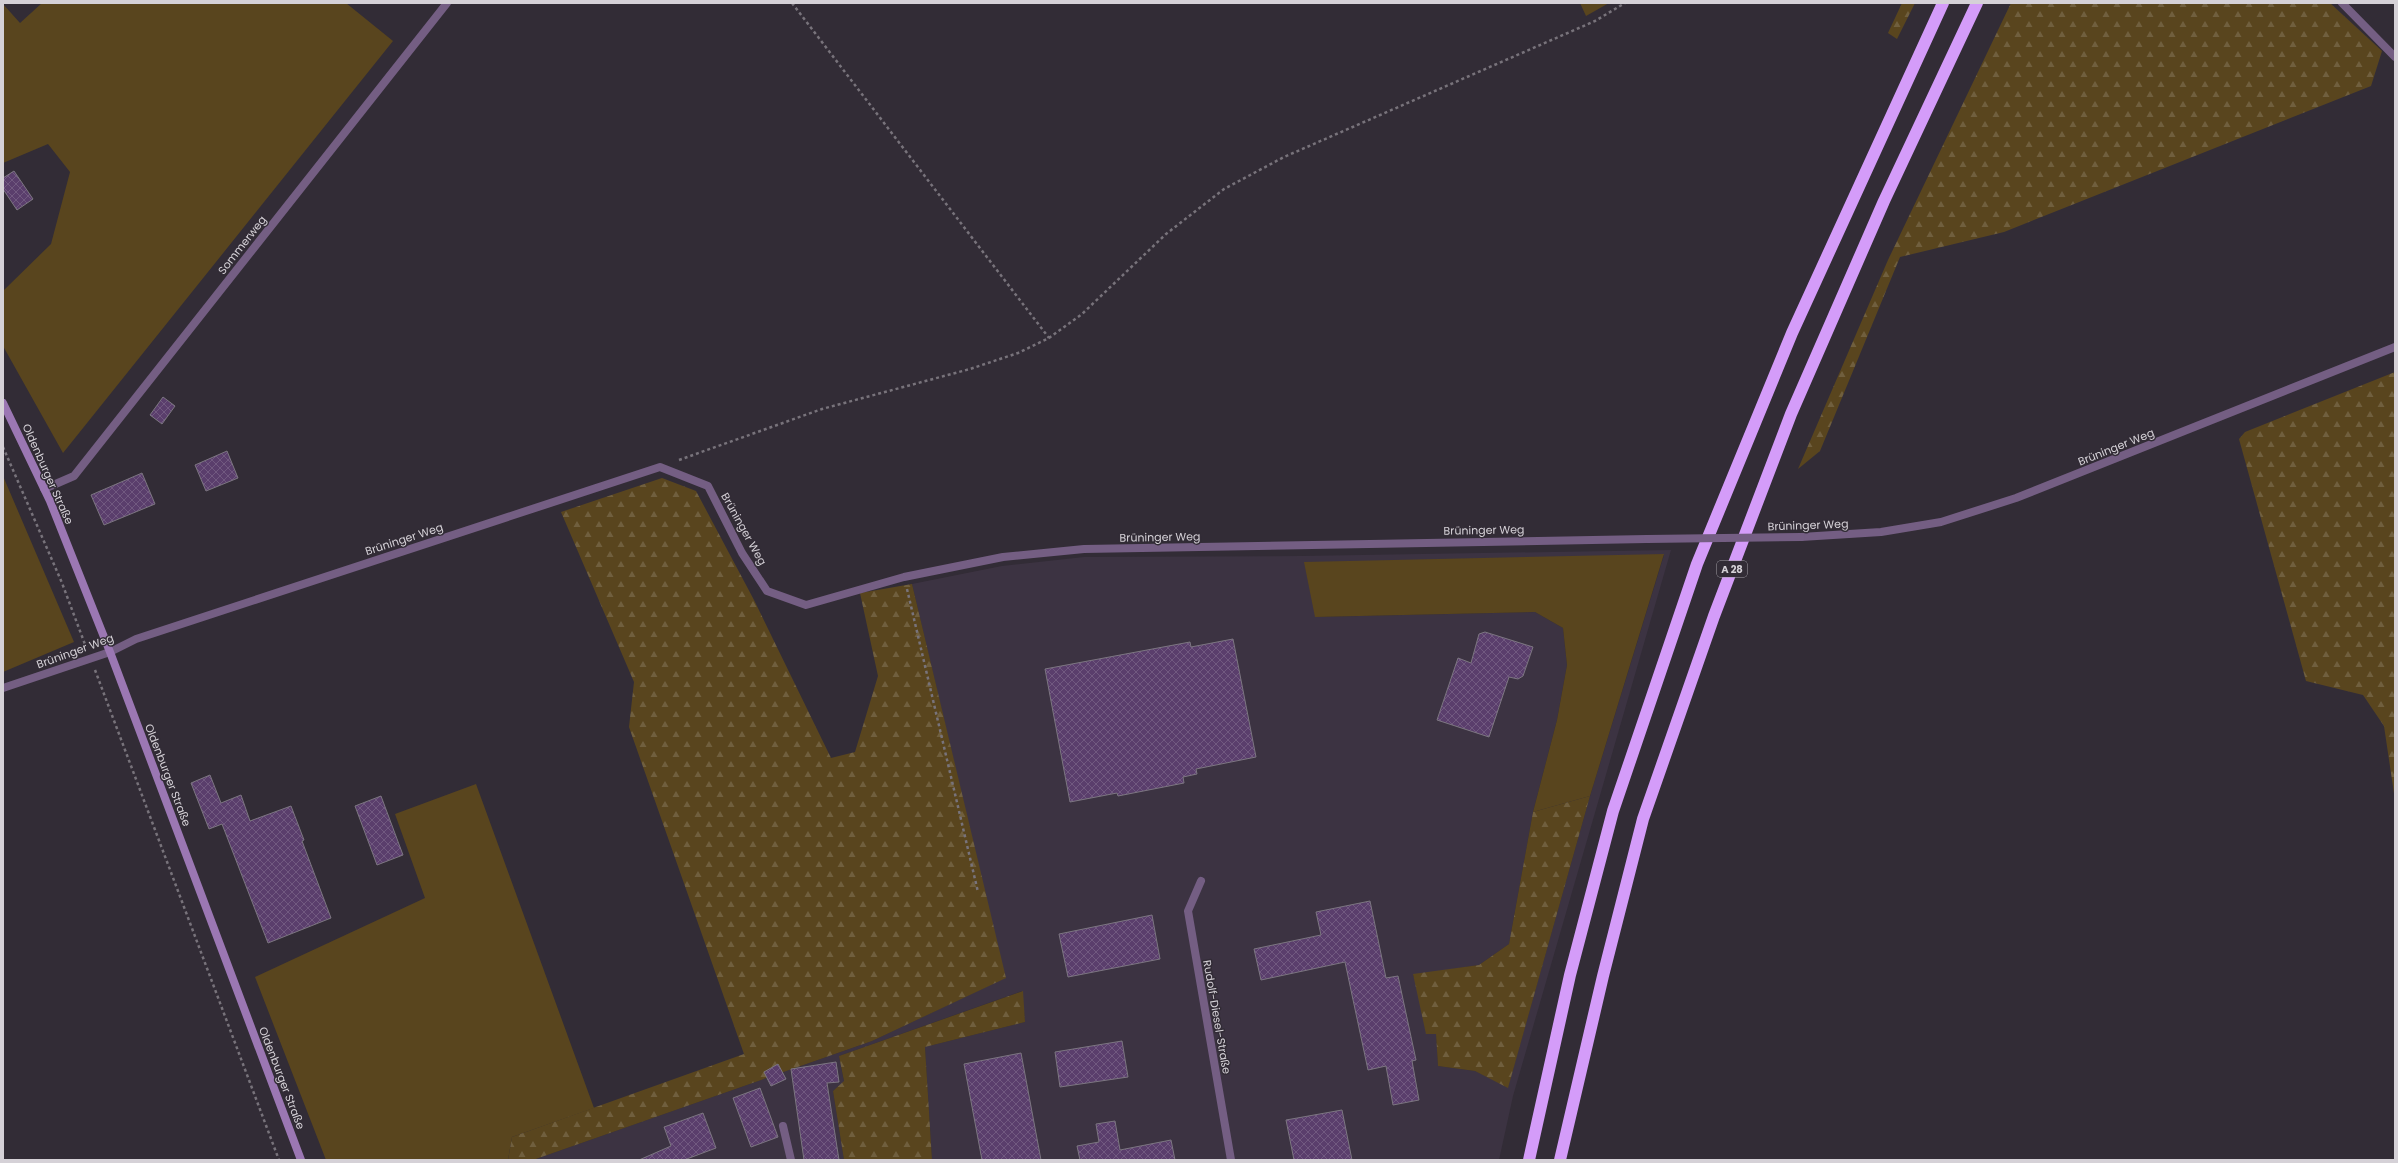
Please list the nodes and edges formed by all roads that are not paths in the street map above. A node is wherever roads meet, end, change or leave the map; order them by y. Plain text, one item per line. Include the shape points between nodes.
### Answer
1 (447, 3) edge
2 (1943, 3) edge
3 (1977, 3) edge
4 (2342, 3) edge
5 (2395, 57) edge
6 (2395, 347) edge
7 (3, 403) edge
8 (44, 489) junction
9 (110, 652) junction
10 (3, 688) edge
11 (1201, 881) dead end
12 (783, 1126) dead end
13 (301, 1160) edge
14 (791, 1160) edge
15 (1231, 1160) edge
16 (1529, 1160) edge
17 (1560, 1160) edge

1 - 8 street, Sommerweg via 74,476
2 - 16 highway via 1792,334 1697,564 1613,811 1570,975
3 - 17 highway, A 28 via 1884,202 1791,414 1714,616 1643,819 1597,999
4 - 5 street
6 - 9 street, Brüninger Weg, bridge via 2008,500 1941,522 1881,532 1801,537 1084,549 1003,557 904,577 806,605 767,591 742,553 708,486 660,467 136,639
7 - 8 main road, Oldenburger Straße
8 - 9 main road, Oldenburger Straße
9 - 10 street, Brüninger Weg
9 - 13 main road, Oldenburger Straße
11 - 15 street, Rudolf-Diesel-Straße via 1188,911
12 - 14 street

